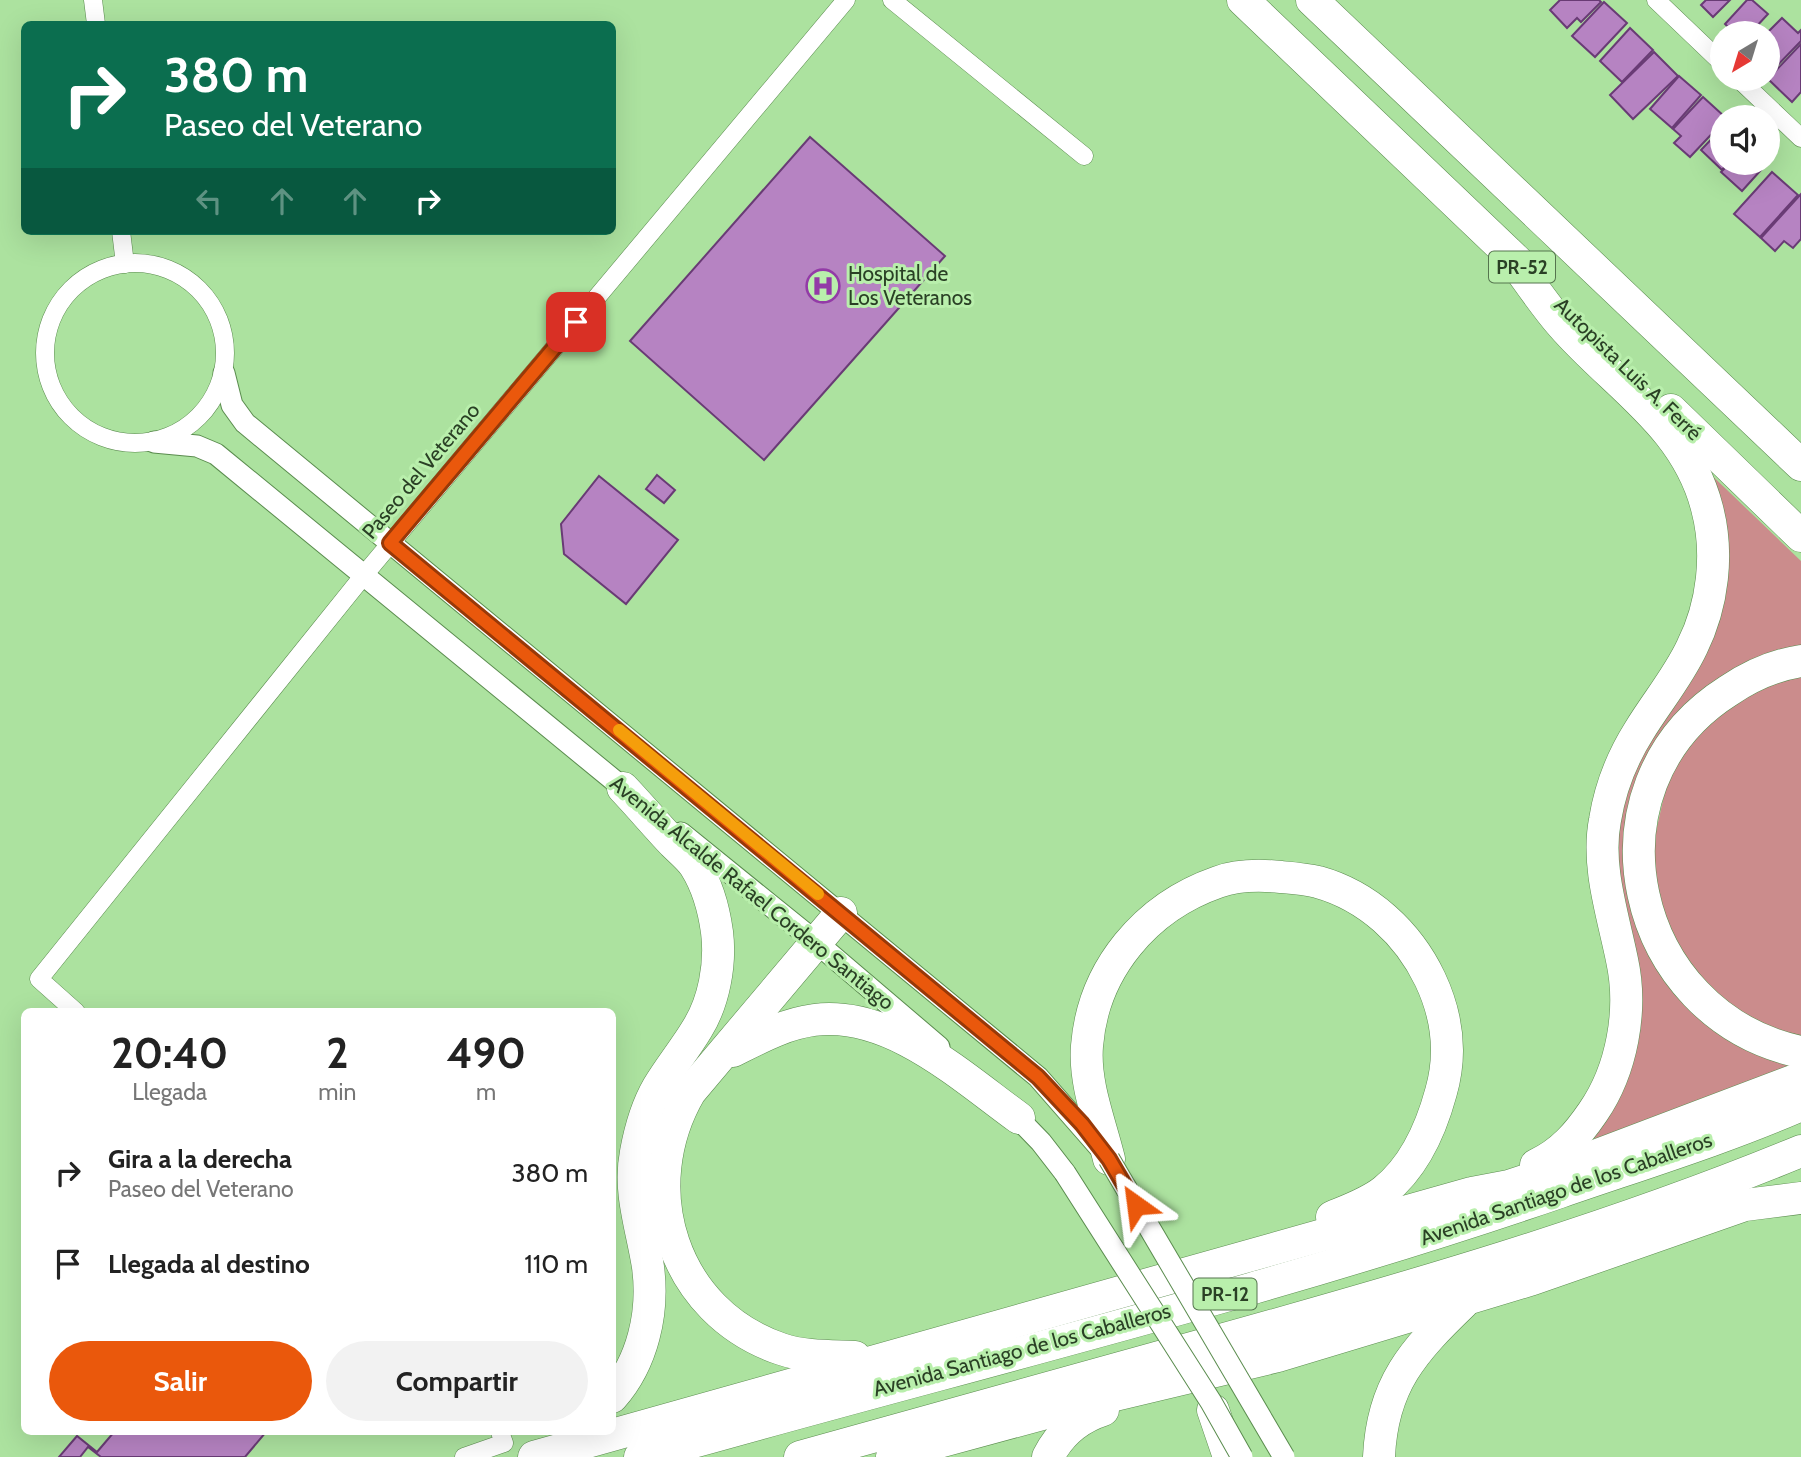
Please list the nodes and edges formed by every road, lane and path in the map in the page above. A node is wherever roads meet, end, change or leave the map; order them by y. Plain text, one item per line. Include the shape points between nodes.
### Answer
1 (93, 0) edge
2 (846, 0) edge
3 (892, 0) edge
4 (1242, 0) edge
5 (1312, 0) edge
6 (1656, 0) edge
7 (96, 21) edge
8 (1710, 52) edge
9 (1752, 91) edge
10 (1801, 138) edge
11 (1084, 156) dead end
12 (121, 235) edge
13 (1508, 253) junction
14 (125, 264) junction
15 (223, 373) junction
16 (1744, 411) junction
17 (155, 442) junction
18 (1801, 443) edge
19 (1801, 466) edge
20 (1801, 536) edge
21 (390, 543) junction
22 (364, 575) junction
23 (1801, 661) edge
24 (623, 788) junction
25 (841, 914) junction
26 (817, 943) junction
27 (72, 1008) edge
28 (1801, 1052) edge
29 (720, 1059) junction
30 (1801, 1078) edge
31 (1801, 1105) edge
32 (1019, 1118) junction
33 (1801, 1151) edge
34 (1109, 1159) junction
35 (1801, 1177) edge
36 (1472, 1193) junction
37 (1801, 1198) edge
38 (1745, 1205) junction
39 (1245, 1257) junction
40 (1466, 1299) junction
41 (878, 1359) junction
42 (1153, 1386) junction
43 (616, 1391) edge
44 (1211, 1402) junction
45 (616, 1430) edge
46 (598, 1435) edge
47 (502, 1437) edge
48 (557, 1446) edge
49 (464, 1457) edge
50 (640, 1457) edge
51 (800, 1457) edge
52 (892, 1457) edge
53 (1048, 1457) edge
54 (1229, 1457) edge
55 (1242, 1457) edge
56 (1284, 1457) edge
57 (1380, 1457) edge

1 - 7 street
2 - 21 street, Paseo del Veterano
3 - 11 street
4 - 13 highway, Autopista Luis A. Ferré / PR-52
5 - 16 highway, PR-52
6 - 8 street
9 - 10 street
12 - 14 street
13 - 20 highway, Autopista Luis A. Ferré / PR-52
13 - 36 highway via 1562,325 1646,406 1685,454 1707,505 1713,570 1693,645 1628,750 1604,821 1604,866 1626,1002 1621,1045 1609,1082 1593,1113 1563,1149
14 - 15 street via 175,272 202,293 222,331
14 - 17 street via 92,274 61,302 46,342 48,376 63,407 88,430 120,442
15 - 17 street via 199,417
15 - 21 street, Avenida Alcalde Rafael Cordero Santiago via 232,405 245,423
16 - 18 highway via 1783,426
16 - 19 highway, PR-52
17 - 22 street, Avenida Alcalde Rafael Cordero Santiago via 197,446 216,454
21 - 22 street, Paseo del Veterano
21 - 25 street, Avenida Alcalde Rafael Cordero Santiago
22 - 24 street, Avenida Alcalde Rafael Cordero Santiago
22 - 27 street, Paseo del Veterano via 39,979
23 - 28 highway via 1733,687 1683,730 1649,790 1639,848 1653,929 1682,980 1738,1030
24 - 26 street, Avenida Alcalde Rafael Cordero Santiago
24 - 43 highway via 695,866 712,909 718,956 711,996 699,1027 658,1088 641,1127 633,1187 648,1266 649,1315 640,1348
25 - 26 highway
25 - 34 street, Avenida Alcalde Rafael Cordero Santiago via 1038,1077
26 - 29 highway
26 - 32 street, Avenida Alcalde Rafael Cordero Santiago
29 - 32 highway via 768,1032 812,1020 853,1021 908,1041
29 - 41 highway via 681,1108 664,1169 668,1227 687,1272 721,1313 783,1350
30 - 36 highway via 1558,1170
31 - 50 highway, Avenida Santiago de los Caballeros / PR-12 via 1640,1165 1363,1257
32 - 44 street, Avenida Alcalde Rafael Cordero Santiago, bridge via 1065,1172
33 - 51 highway, Avenida Santiago de los Caballeros / PR-12 via 1473,1268
34 - 39 highway via 1091,1098 1090,1022 1105,978 1151,920 1173,903 1219,881 1269,876 1318,882 1384,917 1416,954 1438,997 1448,1046 1436,1112 1408,1166 1382,1192 1325,1220 1290,1230
34 - 56 street, Avenida Alcalde Rafael Cordero Santiago, bridge
35 - 38 highway
36 - 39 highway
37 - 38 highway
38 - 40 highway
39 - 41 highway
40 - 42 highway via 1278,1356
40 - 57 highway via 1419,1346 1396,1383 1384,1414
41 - 45 highway
42 - 52 highway
42 - 53 highway via 1077,1421 1058,1439
44 - 54 highway, bridge
44 - 55 street, Avenida Alcalde Rafael Cordero Santiago, bridge
46 - 48 highway
47 - 49 street

